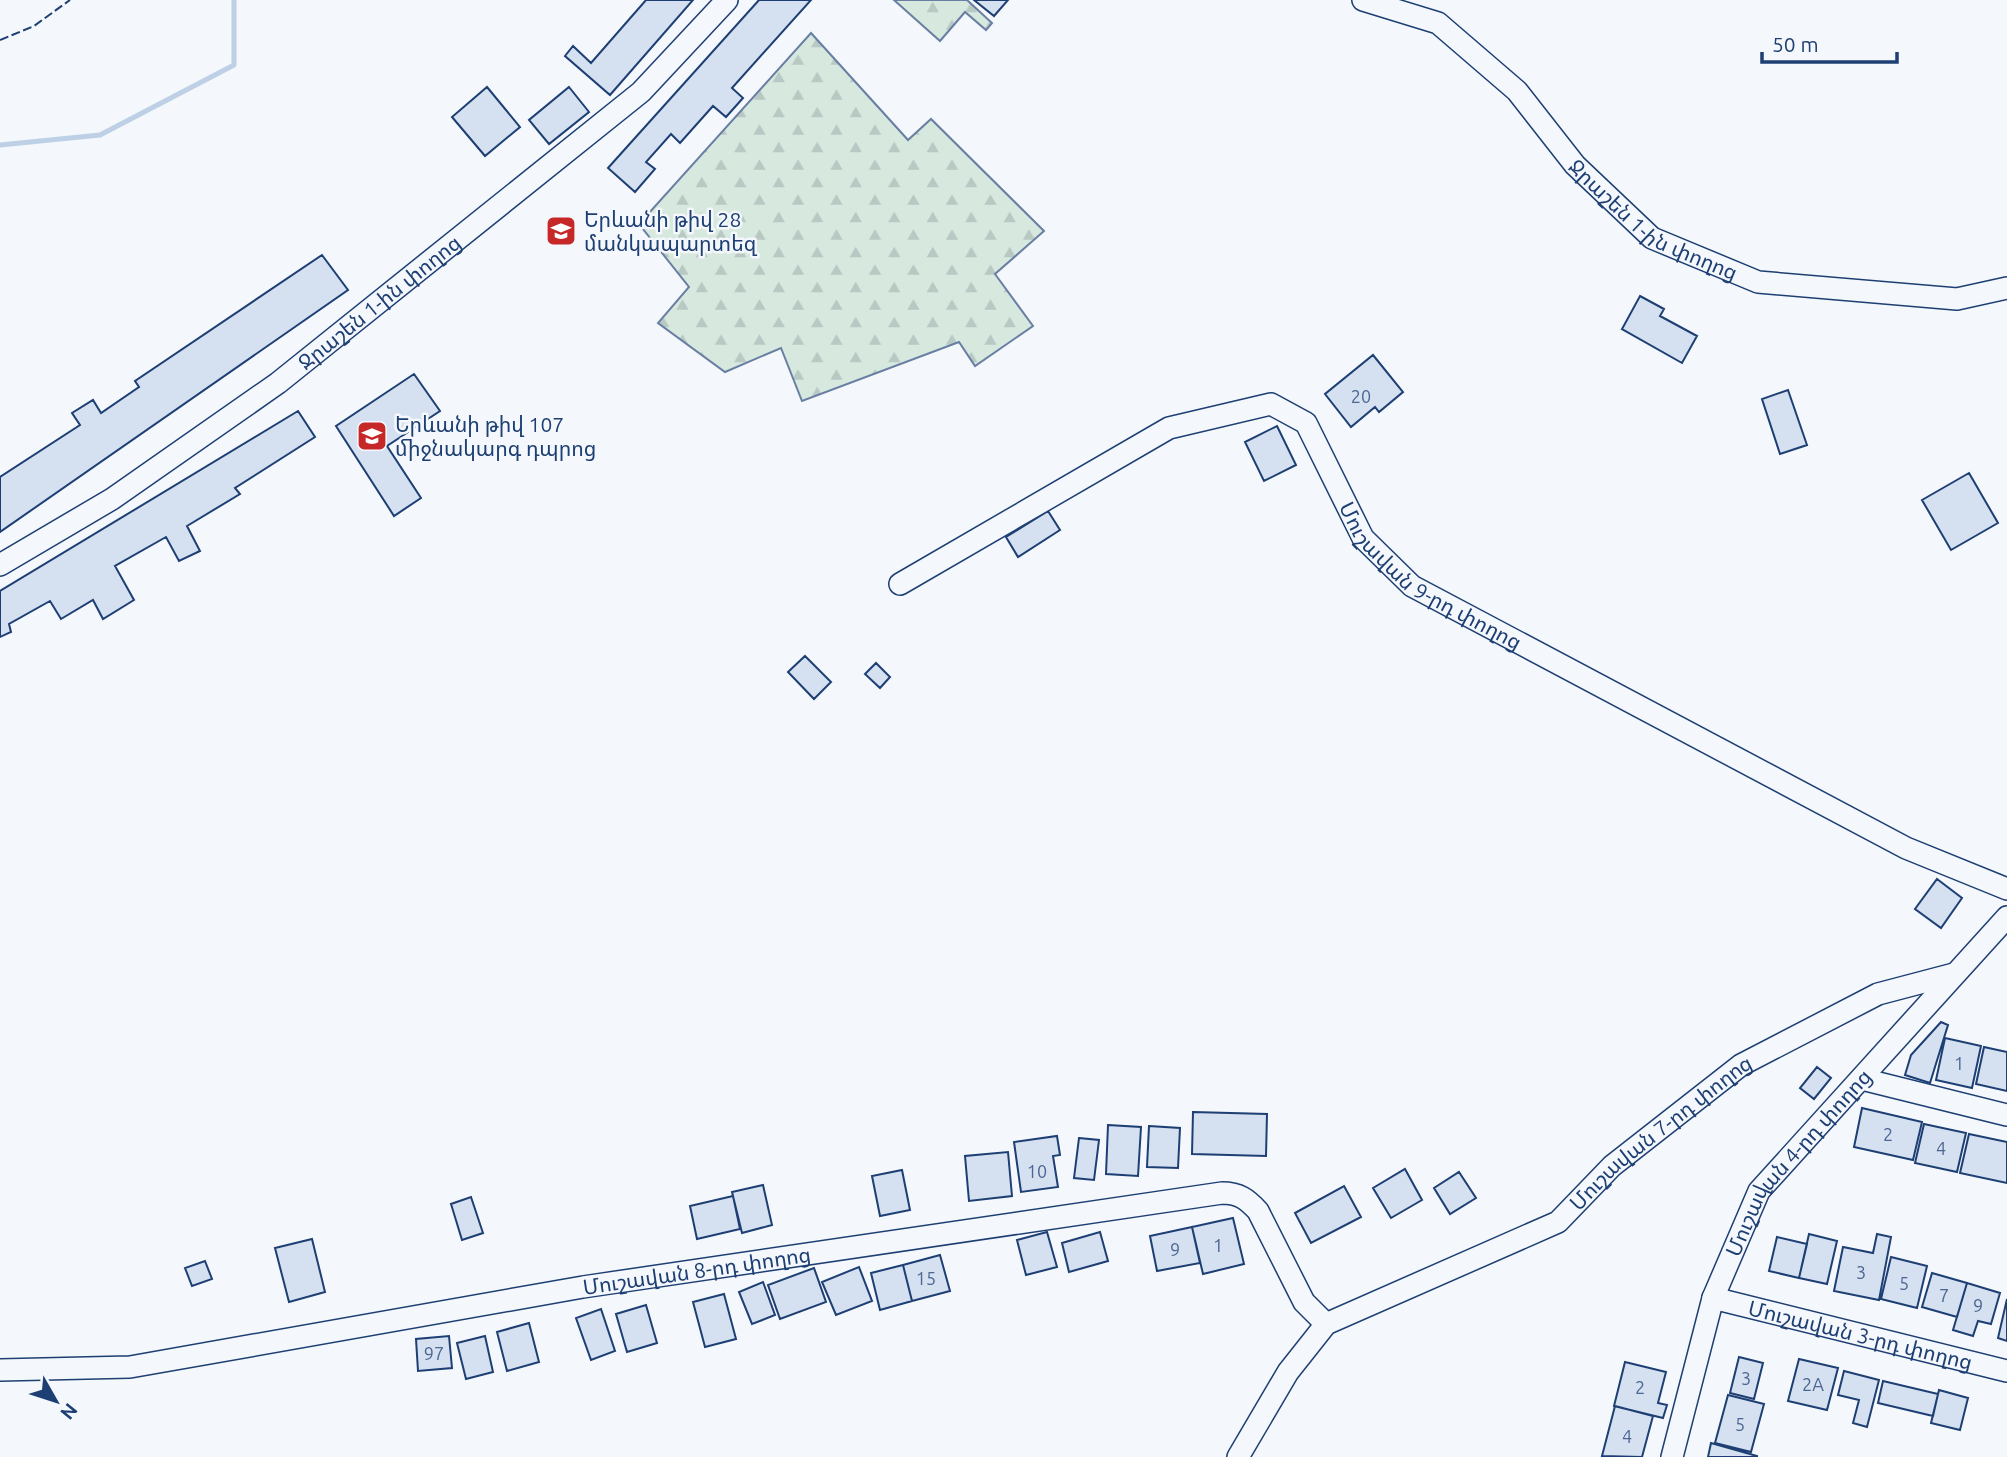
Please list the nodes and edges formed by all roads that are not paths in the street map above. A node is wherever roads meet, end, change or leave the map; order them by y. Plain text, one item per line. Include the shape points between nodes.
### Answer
1 (727, 0) edge
2 (1363, 0) edge
3 (2007, 288) edge
4 (0, 565) edge
5 (901, 584) dead end
6 (2007, 889) edge
7 (2007, 917) edge
8 (1954, 974) junction
9 (1862, 1079) junction
10 (2007, 1115) edge
11 (1713, 1298) junction
12 (1326, 1324) junction
13 (0, 1370) edge
14 (2007, 1371) edge
15 (1238, 1457) edge
16 (1672, 1457) edge

1 - 4 street, Ջրաշեն 1-ին փողոց via 641,92 278,383 112,499
2 - 3 street, Ջրաշեն 1-ին փողոց via 1438,23 1517,91 1575,165 1652,238 1758,282 1957,299
5 - 6 street, Մուշավան 9-րդ փողոց via 1169,428 1271,404 1306,423 1363,538 1412,586 1906,848
7 - 8 street, Մուշավան 4-րդ փողոց
8 - 9 street, Մուշավան 4-րդ փողոց
8 - 12 street, Մուշավան 7-րդ փողոց via 1878,994 1741,1065 1612,1166 1558,1222
9 - 10 street
9 - 11 street, Մուշավան 4-րդ փողոց via 1759,1191
11 - 14 street, Մուշավան 3-րդ փողոց
11 - 16 street, Մուշավան 4-րդ փողոց
12 - 13 street, Մուշավան 8-րդ փողոց via 1304,1302 1258,1211 1237,1193 1222,1193 583,1287 130,1367
12 - 15 street, Մուշավան 7-րդ փողոց via 1288,1372

